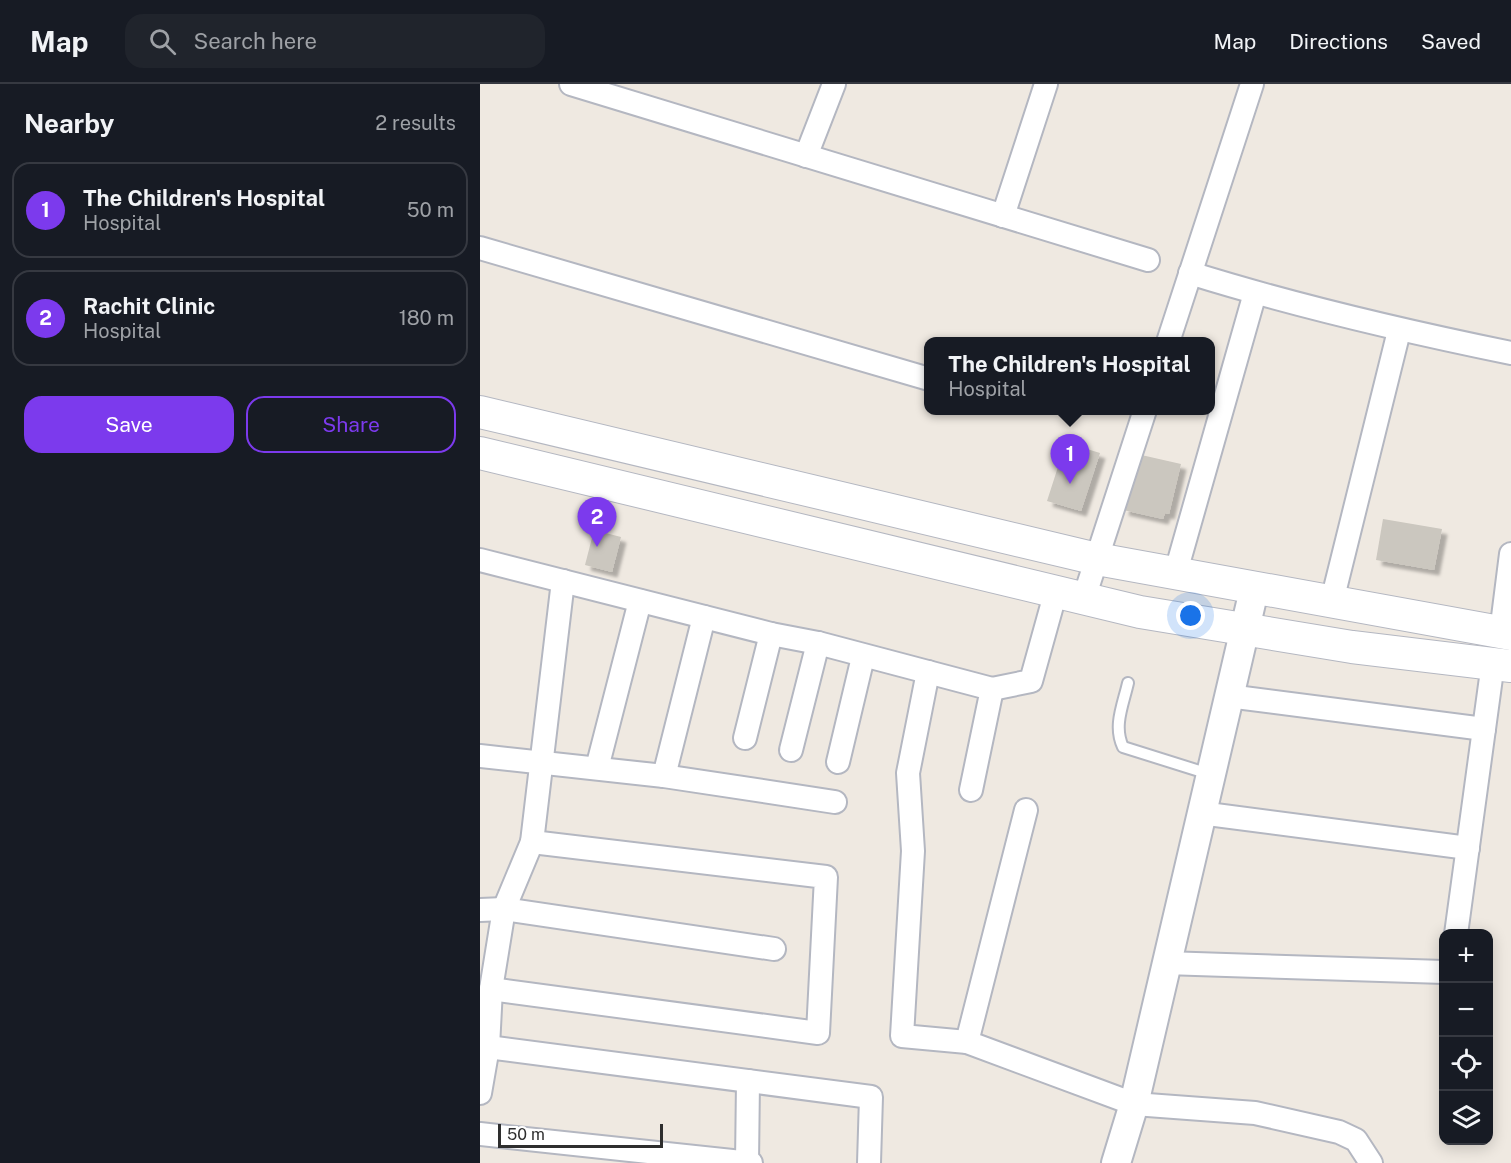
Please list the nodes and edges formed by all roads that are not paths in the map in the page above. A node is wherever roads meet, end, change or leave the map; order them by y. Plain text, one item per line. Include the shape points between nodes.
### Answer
1 (571, 84) edge
2 (834, 84) edge
3 (1046, 84) edge
4 (1252, 84) edge
5 (640, 94) edge
6 (806, 156) junction
7 (1004, 216) junction
8 (480, 248) edge
9 (1148, 260) dead end
10 (1190, 273) junction
11 (1255, 293) junction
12 (1399, 331) junction
13 (1170, 337) edge
14 (1511, 353) edge
15 (924, 378) edge
16 (480, 412) edge
17 (1145, 415) edge
18 (480, 453) edge
19 (1511, 554) edge
20 (1097, 559) junction
21 (480, 561) edge
22 (1175, 575) junction
23 (563, 581) junction
24 (1254, 590) junction
25 (1070, 595) junction
26 (640, 601) junction
27 (1332, 601) junction
28 (704, 617) junction
29 (1244, 630) junction
30 (771, 634) junction
31 (1506, 634) edge
32 (818, 643) junction
33 (863, 657) junction
34 (1502, 664) edge
35 (928, 672) junction
36 (1128, 683) dead end
37 (992, 689) junction
38 (1228, 696) junction
39 (1484, 729) junction
40 (745, 738) dead end
41 (791, 750) dead end
42 (480, 756) edge
43 (838, 762) dead end
44 (541, 765) junction
45 (597, 768) junction
46 (1210, 774) junction
47 (664, 776) junction
48 (971, 790) dead end
49 (835, 802) dead end
50 (1026, 810) dead end
51 (1200, 813) junction
52 (532, 843) junction
53 (1468, 848) junction
54 (504, 909) junction
55 (480, 910) edge
56 (1457, 929) edge
57 (774, 950) dead end
58 (1165, 963) junction
59 (1439, 972) edge
60 (491, 989) junction
61 (967, 1042) junction
62 (488, 1047) junction
63 (748, 1081) junction
64 (480, 1093) edge
65 (1134, 1104) junction
66 (480, 1134) edge
67 (749, 1163) edge
68 (869, 1163) edge
69 (1116, 1163) edge
70 (1371, 1163) edge

1 - 5 street
2 - 6 street
3 - 7 street
4 - 10 street
5 - 6 street
6 - 7 street
7 - 9 street
8 - 15 street
10 - 11 street
10 - 13 street
11 - 12 street
11 - 22 street
12 - 14 street
12 - 27 street
16 - 20 main road
17 - 20 street
18 - 25 main road
19 - 31 street
20 - 22 main road
20 - 25 street
21 - 23 street
22 - 24 main road
23 - 26 street
23 - 44 street
24 - 27 main road
24 - 29 street
25 - 29 main road
25 - 37 street via 1030,681
26 - 28 street
26 - 45 street
27 - 31 main road
28 - 30 street
28 - 47 street
29 - 34 main road via 1352,648
29 - 38 street
30 - 32 street
30 - 40 street
32 - 33 street
32 - 41 street
33 - 35 street
33 - 43 street
34 - 39 street
35 - 37 street
35 - 61 street via 908,773 913,851 902,1036
36 - 46 lane via 1118,722 1123,747
37 - 48 street
38 - 39 street
38 - 46 street
39 - 53 street
42 - 44 street
44 - 45 street
44 - 52 street
45 - 47 street
46 - 51 street
47 - 49 street
50 - 61 street
51 - 53 street
51 - 58 street
52 - 54 street
52 - 60 street via 826,877 818,1033
53 - 56 street
54 - 55 street
54 - 57 street
54 - 60 street
58 - 59 street
58 - 65 street
60 - 62 street
61 - 65 street
62 - 63 street
62 - 64 street
63 - 67 street
63 - 68 street via 872,1097
65 - 69 street
65 - 70 street via 1255,1113 1330,1129 1356,1140
66 - 67 street

